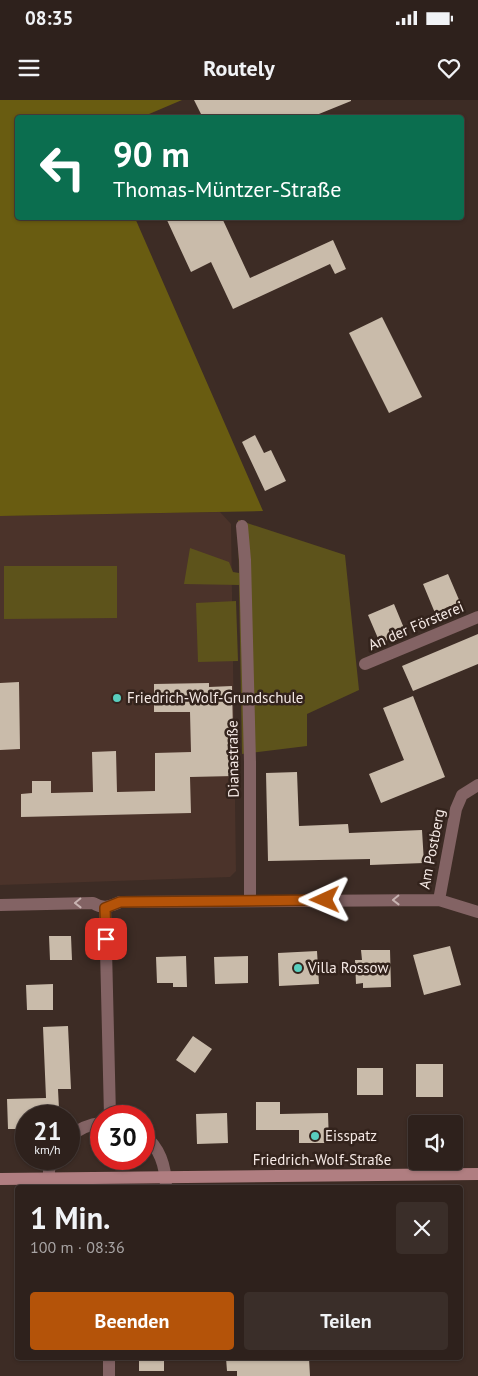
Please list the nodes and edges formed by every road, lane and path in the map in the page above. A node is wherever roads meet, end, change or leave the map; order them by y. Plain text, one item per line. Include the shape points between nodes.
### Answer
1 (242, 526) dead end
2 (478, 617) edge
3 (365, 664) dead end
4 (478, 785) edge
5 (439, 900) junction
6 (250, 901) junction
7 (0, 905) edge
8 (105, 908) junction
9 (478, 912) edge
10 (110, 1105) edge
11 (155, 1148) edge
12 (51, 1170) edge
13 (478, 1174) edge
14 (0, 1179) edge
15 (49, 1183) edge
16 (166, 1183) edge
17 (109, 1360) edge
18 (110, 1376) edge

1 - 6 street, Dianastraße via 250,762
2 - 3 street, An der Försterei
4 - 5 street, Am Postberg via 462,795 456,809
5 -> 6 street
5 - 9 street
6 - 8 street via 120,902
8 -> 7 street via 93,903
8 - 10 street
11 - 16 street via 163,1162
12 - 15 street
13 - 16 street, Friedrich-Wolf-Straße
14 - 15 street, Friedrich-Wolf-Straße
15 - 16 street, Friedrich-Wolf-Straße
17 - 18 street

